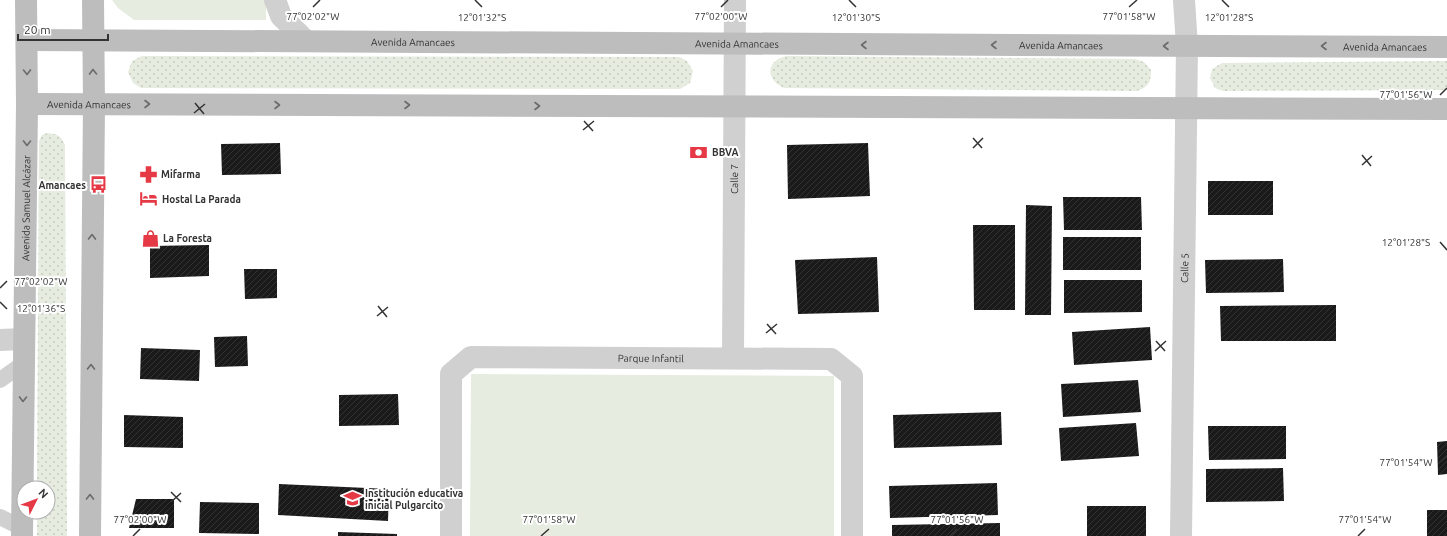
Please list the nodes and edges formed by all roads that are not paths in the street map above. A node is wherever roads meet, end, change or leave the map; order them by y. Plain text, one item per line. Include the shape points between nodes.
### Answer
1 (26, 0) edge
2 (93, 0) edge
3 (275, 0) edge
4 (735, 0) edge
5 (1184, 0) edge
6 (27, 40) junction
7 (93, 40) junction
8 (305, 40) junction
9 (735, 44) junction
10 (1187, 46) junction
11 (1447, 47) edge
12 (28, 104) junction
13 (94, 104) junction
14 (734, 107) junction
15 (1186, 108) junction
16 (1447, 109) edge
17 (24, 339) junction
18 (0, 340) edge
19 (733, 358) junction
20 (24, 363) junction
21 (0, 380) edge
22 (0, 517) edge
23 (22, 532) edge
24 (90, 536) edge
25 (451, 536) edge
26 (852, 536) edge
27 (1181, 536) edge

1 - 6 street, Avenida Samuel Alcázar
2 - 7 street
3 - 8 street via 281,16
4 - 9 street, Calle 7
5 - 10 street, Calle 5
6 - 7 street, Avenida Amancaes
6 -> 12 street, Avenida Samuel Alcázar
7 - 8 street, Avenida Amancaes
13 -> 7 street
8 - 9 street, Avenida Amancaes
10 -> 9 street, Avenida Amancaes
9 - 14 street, Calle 7
11 -> 10 street, Avenida Amancaes
10 - 15 street, Calle 5
12 - 13 street, Avenida Amancaes
12 -> 17 street, Avenida Samuel Alcázar
13 -> 14 street, Avenida Amancaes
24 -> 13 street
14 - 15 street, Avenida Amancaes
14 - 19 street, Calle 7
15 - 16 street, Avenida Amancaes
15 - 27 street, Calle 5
17 - 18 street
17 - 20 street, Avenida Samuel Alcázar
19 - 25 street, Parque Infantil via 471,356 451,374
19 - 26 street, Parque Infantil via 831,358 852,376
20 - 21 lane
20 -> 23 street, Avenida Samuel Alcázar
22 - 23 lane

